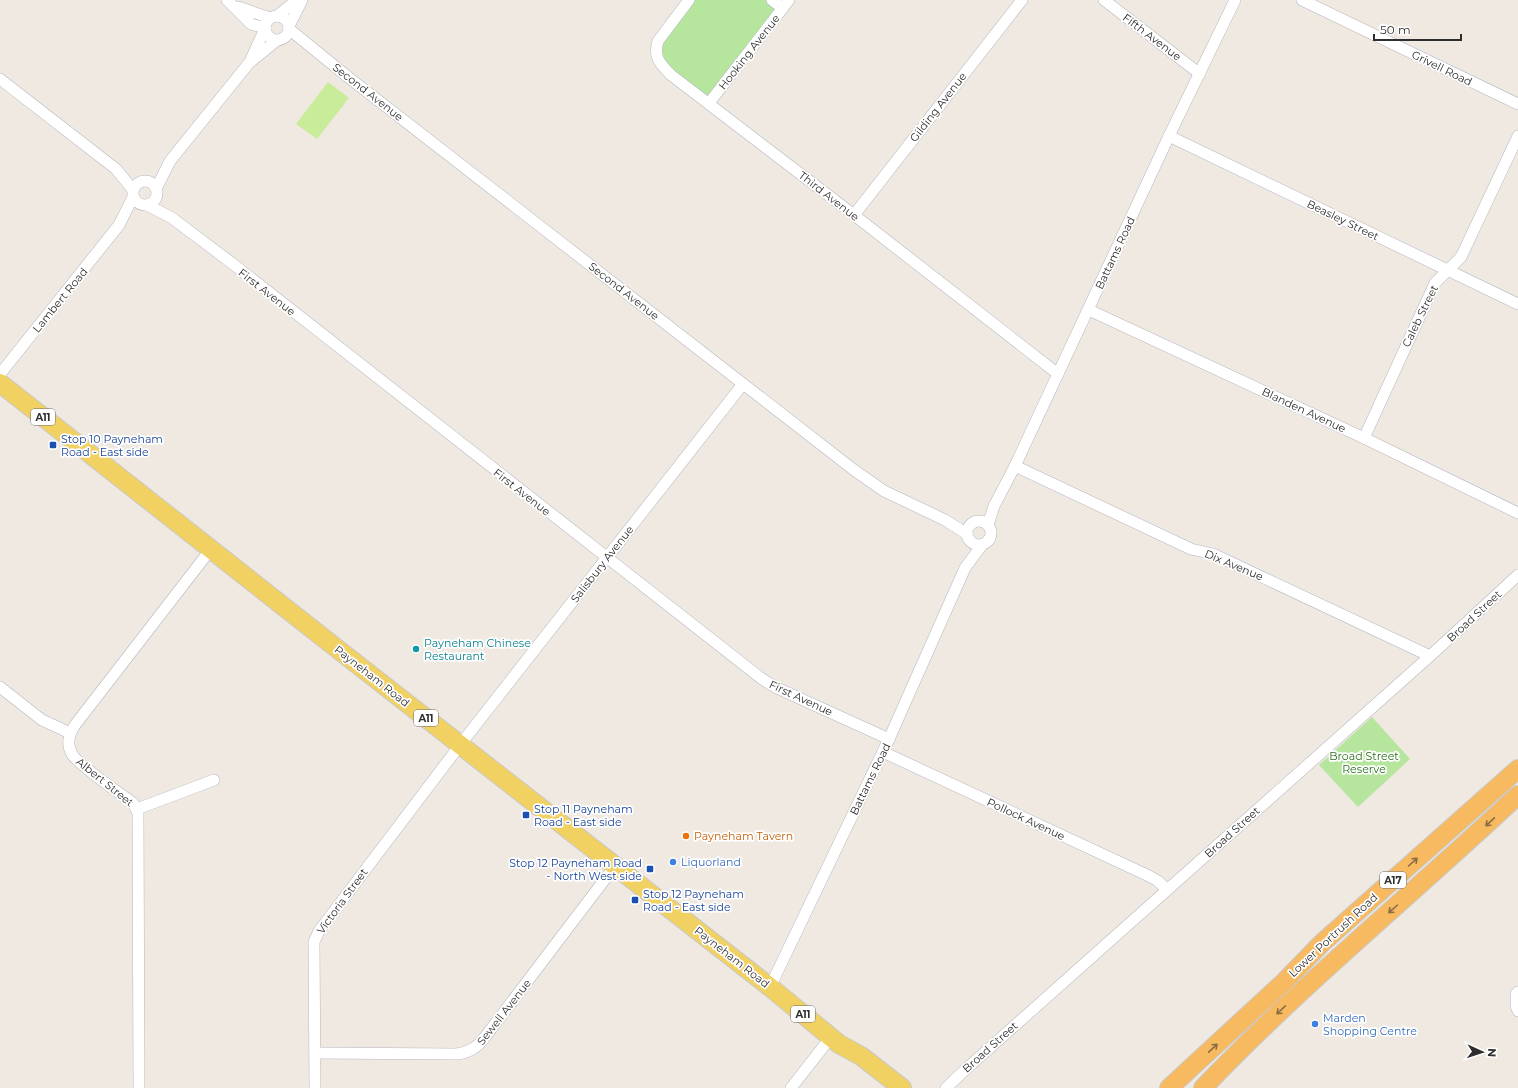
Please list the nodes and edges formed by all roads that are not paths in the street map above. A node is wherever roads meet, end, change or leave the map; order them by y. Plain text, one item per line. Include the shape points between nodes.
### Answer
1 (297, 0) edge
2 (302, 0) edge
3 (689, 0) edge
4 (772, 0) edge
5 (1022, 0) edge
6 (1104, 0) edge
7 (1235, 0) edge
8 (1302, 0) edge
9 (230, 3) edge
10 (786, 4) edge
11 (269, 23) junction
12 (285, 33) junction
13 (249, 63) junction
14 (1200, 74) junction
15 (0, 79) edge
16 (709, 103) junction
17 (1518, 104) edge
18 (1169, 136) junction
19 (1518, 136) edge
20 (170, 161) junction
21 (116, 169) junction
22 (144, 181) junction
23 (156, 192) junction
24 (133, 194) junction
25 (146, 205) junction
26 (854, 215) junction
27 (172, 218) junction
28 (119, 225) junction
29 (1448, 270) junction
30 (1518, 304) edge
31 (1089, 310) junction
32 (0, 374) edge
33 (1058, 374) junction
34 (0, 383) edge
35 (743, 384) junction
36 (1364, 438) junction
37 (1015, 466) junction
38 (1518, 513) edge
39 (945, 520) junction
40 (980, 523) junction
41 (968, 537) junction
42 (982, 545) junction
43 (210, 549) junction
44 (607, 558) junction
45 (965, 568) junction
46 (1518, 575) edge
47 (1430, 656) junction
48 (0, 687) edge
49 (70, 733) junction
50 (889, 739) junction
51 (460, 745) junction
52 (883, 752) junction
53 (1518, 769) edge
54 (214, 780) dead end
55 (1518, 795) edge
56 (137, 809) junction
57 (615, 866) junction
58 (1167, 890) junction
59 (1322, 943) junction
60 (1310, 983) junction
61 (770, 987) junction
62 (1518, 992) edge
63 (1272, 994) junction
64 (1518, 1010) edge
65 (835, 1041) junction
66 (315, 1053) junction
67 (139, 1088) edge
68 (315, 1088) edge
69 (791, 1088) edge
70 (881, 1088) edge
71 (902, 1088) edge
72 (946, 1088) edge
73 (1169, 1088) edge
74 (1203, 1088) edge

1 - 11 street
2 - 12 street
3 - 16 street, Third Avenue via 658,41 657,56 660,64 670,75
4 - 10 street
5 - 26 street, Gilding Avenue
6 - 14 street, Fifth Avenue
7 - 14 street, Battams Road
8 - 17 street, Grivell Road
9 - 11 street
10 - 16 street, Hooking Avenue
11 - 12 street via 268,36
11 - 12 street via 286,20
11 - 13 street
12 - 13 street
12 - 35 street, Second Avenue via 302,38
13 - 20 street
14 - 18 street, Battams Road
15 - 21 street
16 - 26 street, Third Avenue
18 - 29 street, Beasley Street
18 - 31 street, Battams Road
19 - 29 street, Caleb Street via 1461,257
20 - 22 street
20 - 23 street
21 - 22 street
21 - 24 street
22 - 23 street via 154,185
22 - 24 street via 137,184
23 - 25 street via 153,202
23 - 27 street, First Avenue
24 - 25 street via 136,201
24 - 28 street, Lambert Road
25 - 27 street, First Avenue
25 - 28 street, Lambert Road
26 - 33 street, Third Avenue
27 - 44 street, First Avenue
28 - 32 street, Lambert Road
29 - 30 street, Beasley Street
29 - 36 street, Caleb Street via 1434,283
31 - 33 street, Battams Road
31 - 36 street, Blanden Avenue
33 - 37 street, Battams Road
34 - 43 main road, Payneham Road / A11
35 - 39 street, Second Avenue via 884,491
35 - 44 street, Salisbury Avenue
36 - 38 street, Blanden Avenue
37 - 40 street, Battams Road via 994,506
37 - 47 street, Dix Avenue via 1191,549 1213,554
39 - 40 street, Second Avenue
39 - 41 street, Second Avenue
40 - 41 street via 968,528
40 - 42 street via 992,534 988,542
41 - 42 street via 974,544
41 - 45 street, Battams Road
42 - 45 street, Battams Road
43 - 49 street
43 - 51 main road, Payneham Road / A11
44 - 50 street, First Avenue via 770,684
44 - 51 street, Salisbury Avenue
45 - 50 street, Battams Road
46 - 47 street, Broad Street
47 - 58 street, Broad Street
48 - 49 street via 42,720
49 - 56 street, Albert Street via 69,748 74,758
50 - 52 street, Battams Road
51 - 57 main road, Payneham Road / A11
51 - 66 street, Victoria Street via 316,936
52 - 58 street, Pollock Avenue via 1149,876
52 - 61 street, Battams Road
59 -> 53 highway, Lower Portrush Road / A17
54 - 56 street
55 -> 60 highway, Lower Portrush Road / A17
56 - 67 street, Albert Street
57 - 61 main road, Payneham Road / A11
57 - 66 street, Sewell Avenue via 486,1037 474,1048 456,1054
58 - 72 street, Broad Street
59 - 60 highway via 1312,967
59 - 63 highway, Lower Portrush Road / A17
60 - 63 highway via 1290,985
60 -> 74 highway, Lower Portrush Road / A17
61 - 65 main road, Payneham Road / A11
62 - 64 street
73 -> 63 highway, Lower Portrush Road / A17
65 - 69 street
65 - 70 main road, Payneham Road / A11
65 - 71 main road, Payneham Road / A11 via 861,1056
66 - 68 street, Victoria Street

